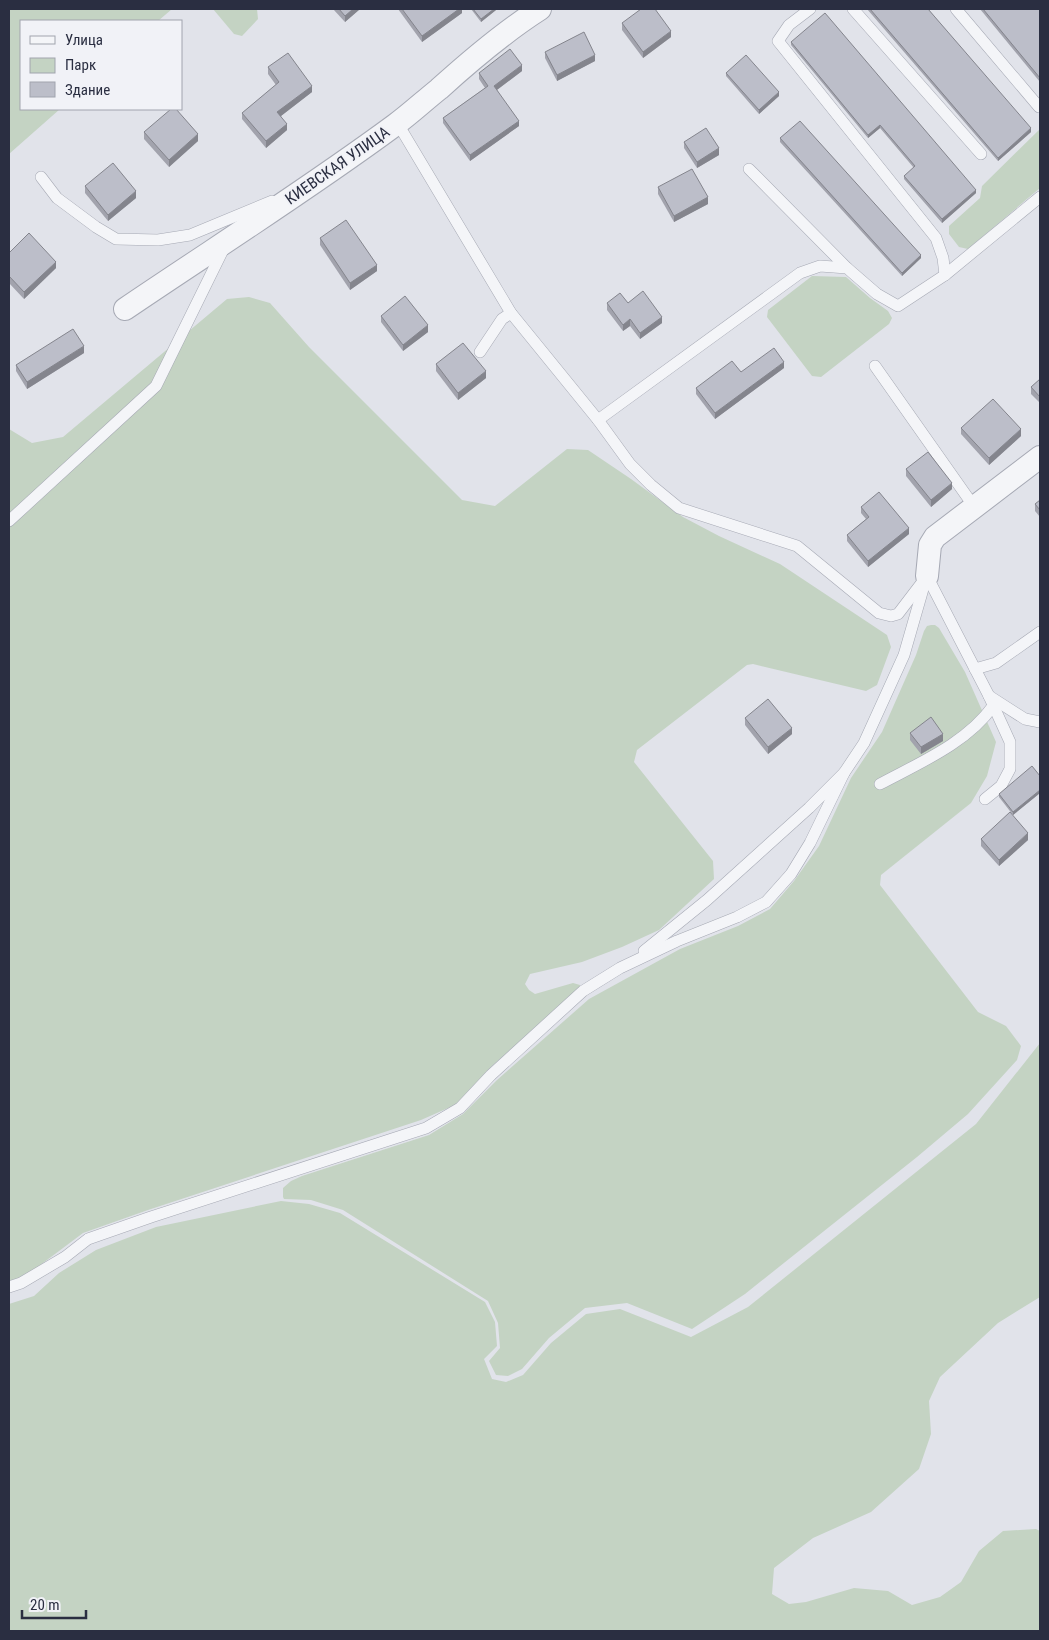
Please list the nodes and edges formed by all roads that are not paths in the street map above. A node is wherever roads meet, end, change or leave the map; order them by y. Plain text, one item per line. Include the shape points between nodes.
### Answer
1 (540, 9) edge
2 (810, 9) edge
3 (853, 9) edge
4 (956, 9) edge
5 (1039, 107) dead end
6 (398, 124) junction
7 (981, 154) dead end
8 (749, 169) dead end
9 (41, 177) dead end
10 (321, 178) junction
11 (1040, 197) edge
12 (228, 239) junction
13 (847, 268) junction
14 (945, 275) junction
15 (125, 309) dead end
16 (510, 313) junction
17 (480, 352) dead end
18 (876, 366) dead end
19 (598, 420) junction
20 (1040, 457) edge
21 (975, 508) junction
22 (9, 521) edge
23 (927, 576) junction
24 (1040, 632) edge
25 (975, 669) junction
26 (991, 701) junction
27 (1040, 722) edge
28 (844, 773) junction
29 (880, 784) dead end
30 (986, 799) dead end
31 (620, 968) junction
32 (9, 1287) edge

1 - 6 street, КИЕВСКАЯ УЛИЦА via 487,47
2 - 14 lane via 789,25 778,41 936,238
3 - 7 lane
4 - 5 lane
6 - 10 street, КИЕВСКАЯ УЛИЦА
6 - 16 lane
8 - 13 lane
9 - 10 lane via 57,198 96,227 116,239 136,240 190,235
10 - 12 street, КИЕВСКАЯ УЛИЦА
11 - 14 lane
12 - 15 street, КИЕВСКАЯ УЛИЦА
12 - 22 lane via 156,386
13 - 14 lane via 877,294 898,306
13 - 19 lane via 820,266 800,273
16 - 17 lane via 502,319
16 - 19 lane
18 - 21 lane
19 - 23 lane via 630,464 679,508 797,546 879,614 898,614
20 - 21 street
21 - 23 street via 935,537 930,545
23 - 25 lane
23 - 28 lane via 904,656 864,743
24 - 25 lane via 996,664
25 - 26 lane
26 - 27 lane via 1025,719
26 - 29 lane via 984,717 958,740
26 - 30 lane via 1010,742 1010,769 1001,786
28 - 31 lane via 707,900
28 - 31 lane via 810,843 791,874 766,902
31 - 32 lane via 583,991 491,1075 460,1108 426,1128 88,1239 29,1279

